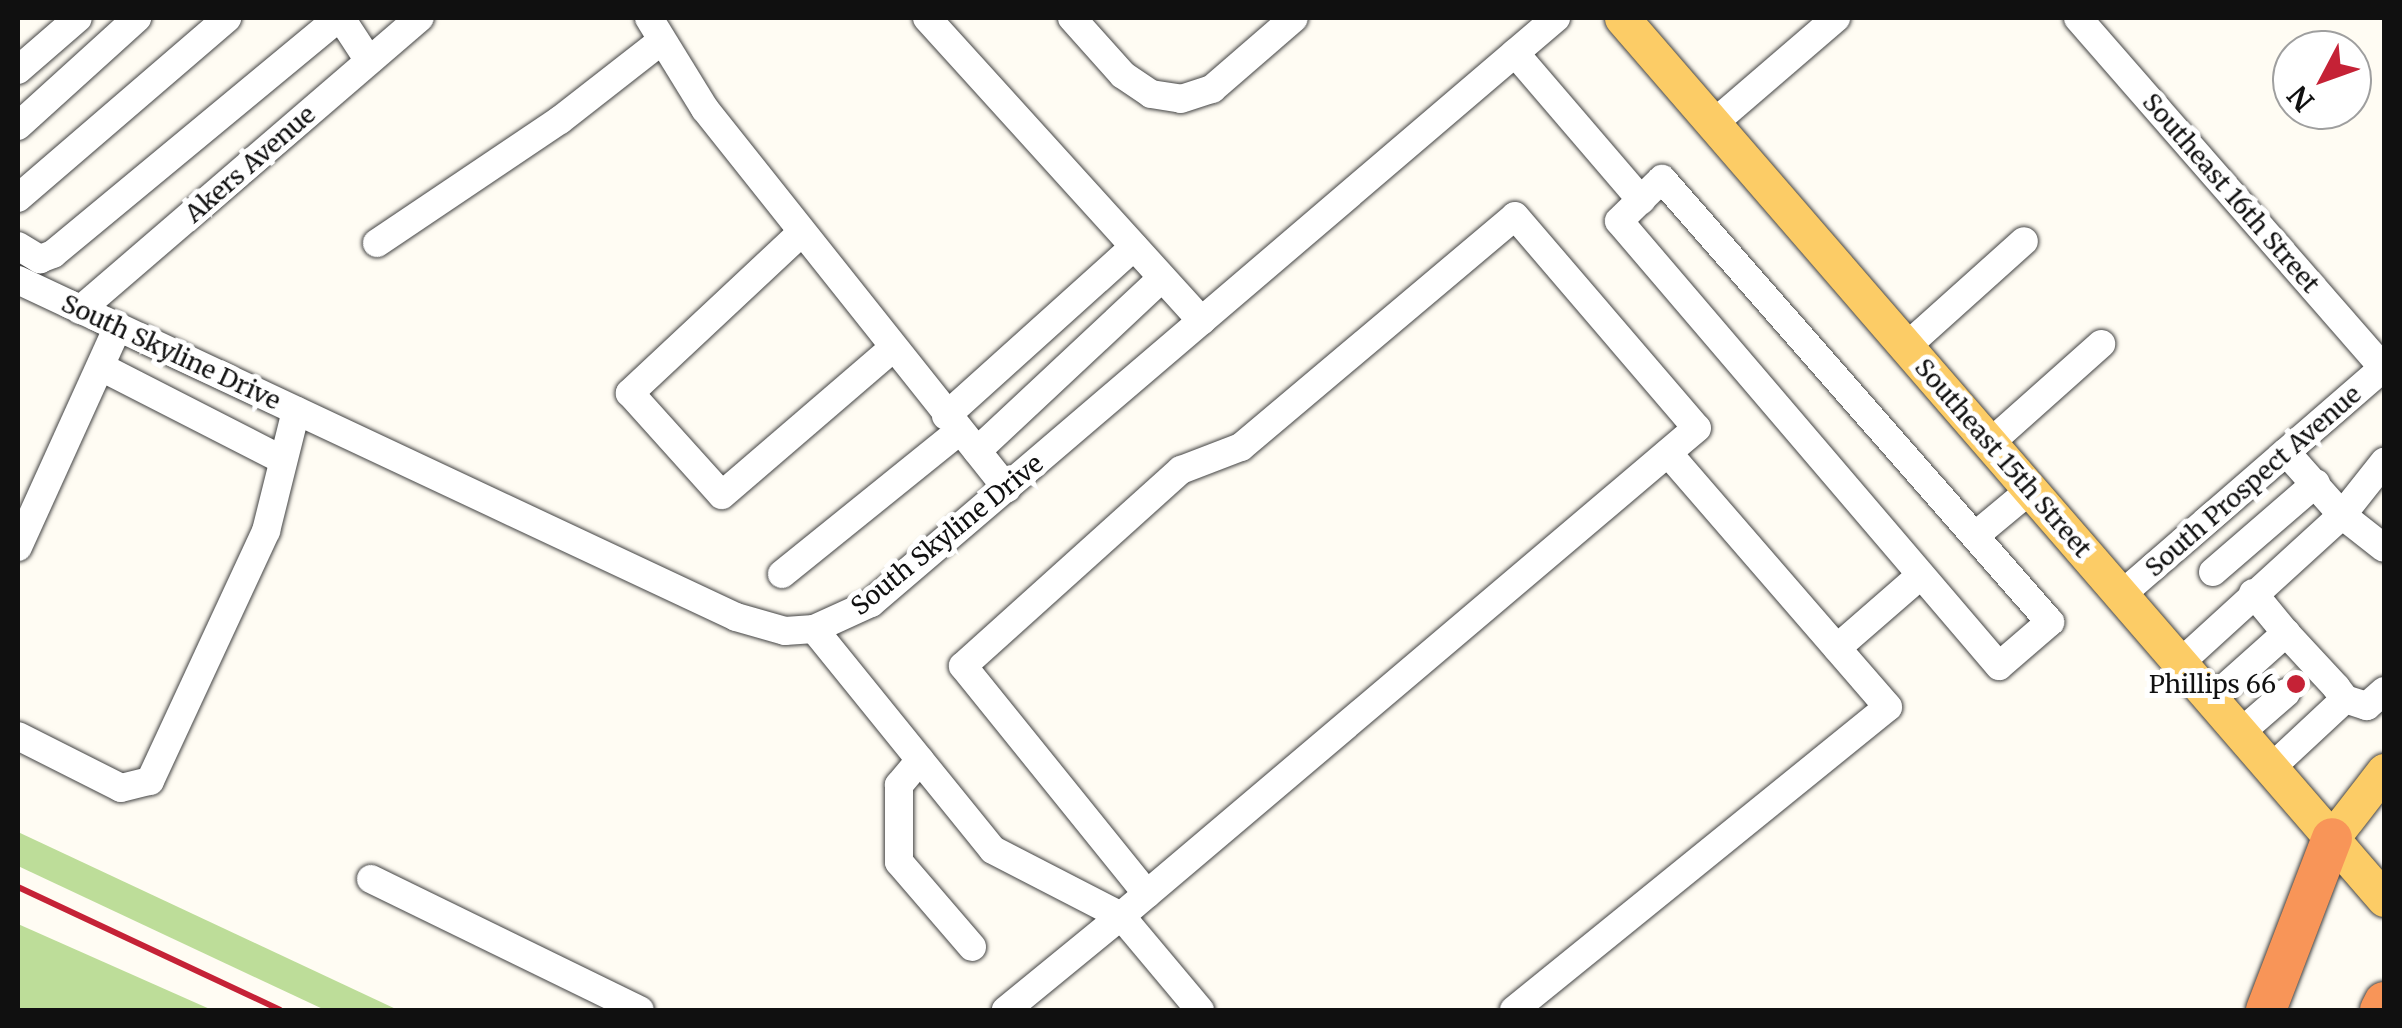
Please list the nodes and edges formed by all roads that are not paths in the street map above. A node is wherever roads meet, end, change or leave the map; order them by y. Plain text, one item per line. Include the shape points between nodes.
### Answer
1 (78, 18) edge
2 (137, 18) edge
3 (227, 18) edge
4 (340, 18) edge
5 (420, 18) edge
6 (927, 18) edge
7 (1072, 18) edge
8 (1294, 18) edge
9 (1556, 18) edge
10 (1622, 18) edge
11 (1836, 18) edge
12 (2078, 18) edge
13 (655, 30) edge
14 (1515, 52) junction
15 (369, 61) junction
16 (18, 70) edge
17 (1714, 123) junction
18 (18, 126) edge
19 (18, 198) edge
20 (1641, 200) junction
21 (802, 232) junction
22 (2024, 240) dead end
23 (377, 243) dead end
24 (18, 246) edge
25 (1134, 248) junction
26 (1162, 278) junction
27 (18, 280) edge
28 (80, 310) junction
29 (1202, 321) junction
30 (118, 328) junction
31 (2101, 344) dead end
32 (1906, 346) junction
33 (892, 349) junction
34 (2384, 367) edge
35 (102, 368) junction
36 (296, 411) junction
37 (961, 433) junction
38 (1990, 443) junction
39 (2286, 452) junction
40 (1668, 453) junction
41 (282, 460) junction
42 (2384, 462) edge
43 (2316, 483) junction
44 (1007, 488) junction
45 (2030, 490) junction
46 (2342, 515) junction
47 (1976, 535) junction
48 (2185, 538) junction
49 (18, 547) edge
50 (2384, 548) edge
51 (2213, 572) junction
52 (782, 574) dead end
53 (1920, 575) junction
54 (2121, 595) junction
55 (2247, 598) junction
56 (814, 630) junction
57 (2286, 633) junction
58 (1837, 648) junction
59 (2180, 663) junction
60 (2302, 678) junction
61 (2384, 691) edge
62 (2345, 699) junction
63 (2211, 700) junction
64 (2240, 733) junction
65 (18, 736) edge
66 (920, 760) junction
67 (2271, 768) junction
68 (2384, 771) edge
69 (2332, 838) junction
70 (371, 879) dead end
71 (1147, 894) junction
72 (2384, 899) edge
73 (1121, 916) junction
74 (972, 947) dead end
75 (2384, 1002) edge
76 (640, 1010) edge
77 (1006, 1010) edge
78 (1200, 1010) edge
79 (1514, 1010) edge
80 (2266, 1010) edge
81 (2380, 1010) edge

1 - 16 street
2 - 18 street
3 - 19 street
4 - 15 street
4 - 24 street via 53,254 40,259
5 - 15 street, Akers Avenue
6 - 25 street
7 - 8 street via 1123,75 1151,94 1181,99 1212,89
9 - 14 street, South Skyline Drive
10 - 17 main road, Southeast 15th Street
11 - 17 street
12 - 34 street, Southeast 16th Street
13 - 21 street
13 - 23 street via 560,120
14 - 20 street
14 - 29 street, South Skyline Drive
15 - 28 street, Akers Avenue
17 - 32 main road, Southeast 15th Street
20 - 47 street via 1662,179
20 - 53 street via 1619,221
21 - 33 street
21 - 33 street via 630,393 722,495
22 - 32 street
25 - 26 street
25 - 37 street
26 - 29 street
26 - 37 street
27 - 28 street, South Skyline Drive
28 - 30 street, South Skyline Drive
29 - 44 street, South Skyline Drive
30 - 35 street
30 - 36 street, South Skyline Drive
31 - 38 street
32 - 38 main road, Southeast 15th Street
33 - 37 street
34 - 39 street, South Prospect Avenue
35 - 41 street
35 - 49 street
36 - 41 street
36 - 56 street, South Skyline Drive via 736,617 785,631
37 - 44 street
37 - 52 street
38 - 45 main road, Southeast 15th Street
39 - 43 street
39 - 48 street, South Prospect Avenue
40 - 58 street
40 - 71 street
40 - 71 street via 1697,428 1514,216 1241,447 1180,470 963,666
41 - 65 street via 266,531 150,781 121,788
42 - 46 street
43 - 46 street
43 - 51 street
44 - 56 street, South Skyline Drive via 872,602
45 - 47 street
45 - 54 main road, Southeast 15th Street
46 - 50 street
46 - 55 street
47 - 53 street via 2050,622 1999,666
48 - 51 street
48 - 54 street, South Prospect Avenue
51 - 55 street
53 - 58 street
54 - 59 main road, Southeast 15th Street
55 - 57 street
55 - 59 street
56 - 66 street
57 - 60 street
57 - 63 street
58 - 79 street via 1888,707
59 - 63 main road, Southeast 15th Street
60 - 62 street
60 - 64 street
61 - 62 street via 2367,706
62 - 67 street
63 - 64 main road, Southeast 15th Street
64 - 67 main road, Southeast 15th Street
66 - 73 street via 993,850
66 - 74 street via 900,785 899,862
67 - 69 main road, Southeast 15th Street
68 - 69 main road
69 - 72 main road, Southeast 15th Street
69 - 80 highway
70 - 76 street
71 - 73 street
73 - 77 street
73 - 78 street
75 - 81 highway

